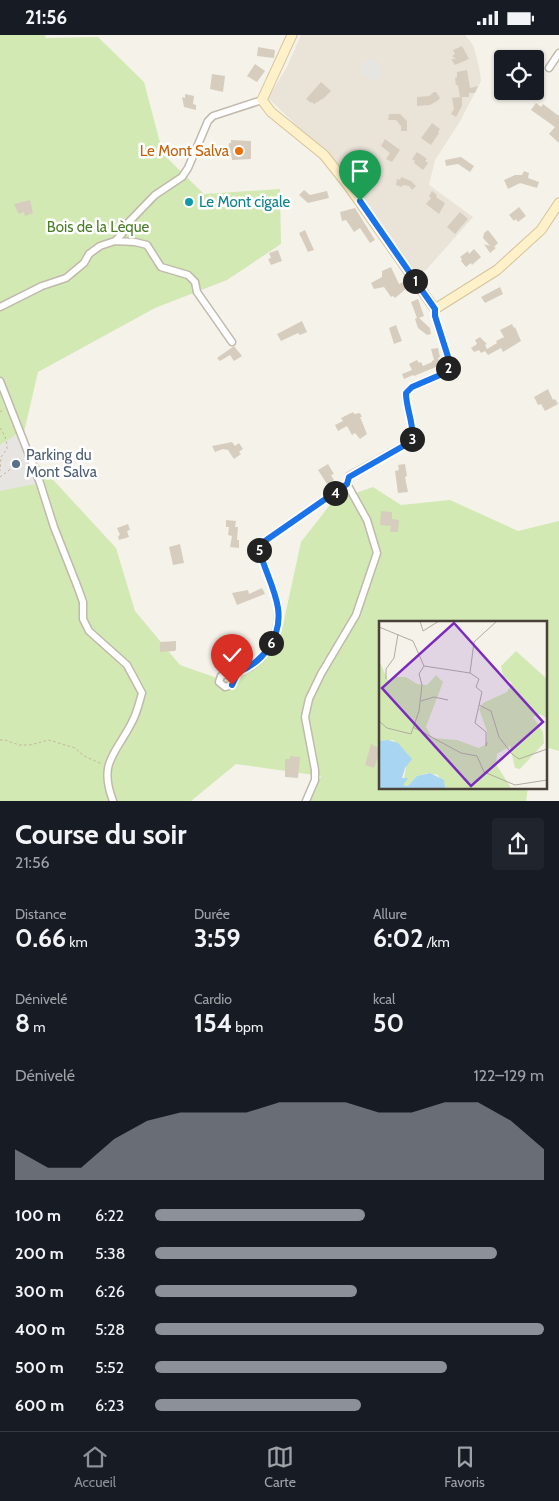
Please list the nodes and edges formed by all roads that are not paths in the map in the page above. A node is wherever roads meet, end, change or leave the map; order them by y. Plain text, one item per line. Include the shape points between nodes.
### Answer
1 (292, 35) edge
2 (559, 53) edge
3 (549, 68) dead end
4 (262, 100) junction
5 (559, 203) edge
6 (114, 241) junction
7 (0, 307) edge
8 (435, 309) junction
9 (232, 342) dead end
10 (0, 381) edge
11 (347, 484) junction
12 (238, 672) dead end
13 (113, 801) edge
14 (306, 801) edge

1 - 4 street
2 - 3 street
4 - 6 street via 208,121 182,177 155,195
4 - 8 street via 271,112 324,155 348,184
5 - 8 street via 541,230 497,270
6 - 7 street via 89,254 84,263 66,278 42,285
6 - 9 street via 147,245 161,267 188,275
8 - 11 street via 450,363 447,372 412,387 406,393 412,441 349,477
10 - 13 street via 83,602 83,619 89,631 127,665 142,693 133,721 108,767 107,779
11 - 12 street via 262,543 259,549 275,594 277,624 267,651 249,668
11 - 14 street via 367,519 378,553 356,615 310,699 305,717 315,770

